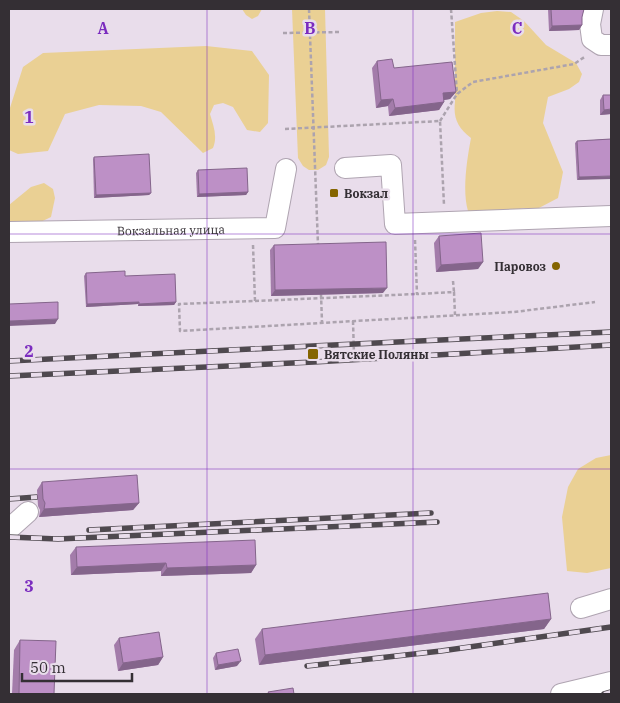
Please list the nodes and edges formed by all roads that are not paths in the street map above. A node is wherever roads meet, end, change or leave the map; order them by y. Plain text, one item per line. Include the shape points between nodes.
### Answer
1 (593, 9) edge
2 (606, 45) edge
3 (345, 168) dead end
4 (286, 169) dead end
5 (611, 216) edge
6 (9, 232) edge
7 (28, 512) dead end
8 (9, 529) edge
9 (611, 599) edge
10 (582, 608) dead end
11 (611, 682) edge
12 (561, 694) edge

1 - 2 street via 592,39
3 - 5 street via 391,165 395,224
4 - 6 street, Вокзальная улица via 275,228
7 - 8 street
9 - 10 street
11 - 12 street

